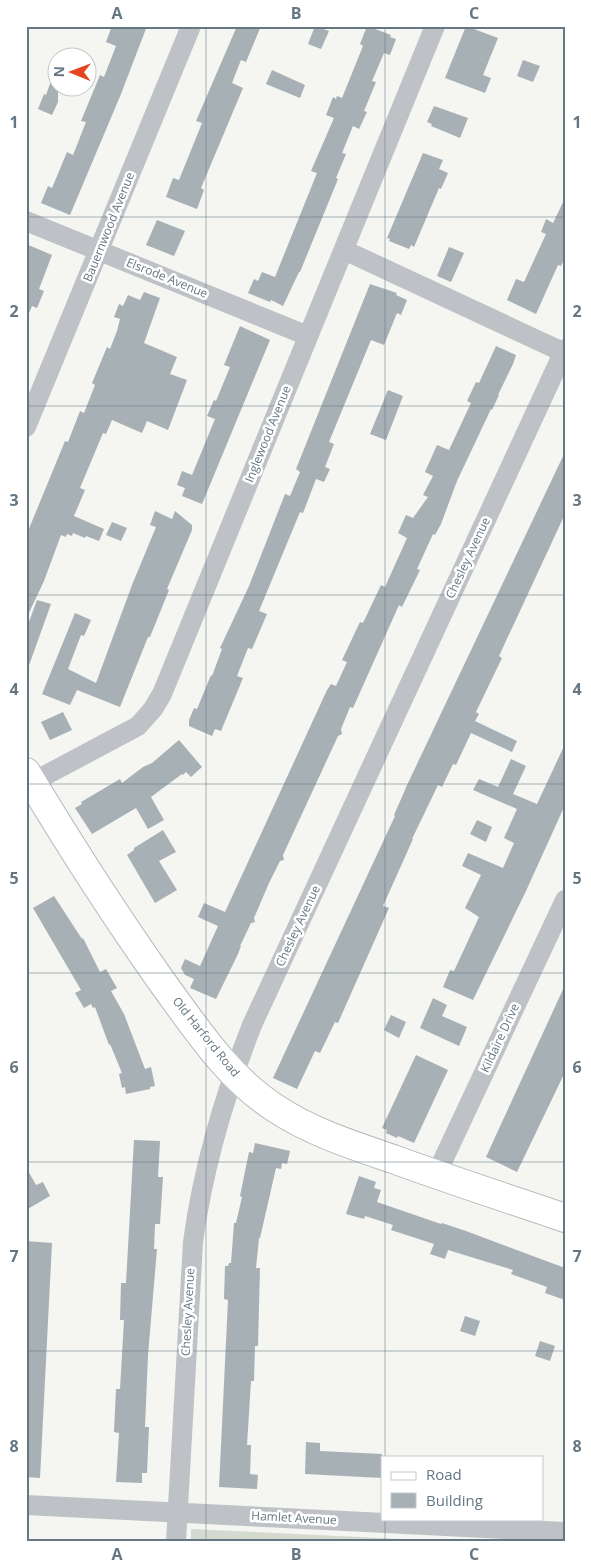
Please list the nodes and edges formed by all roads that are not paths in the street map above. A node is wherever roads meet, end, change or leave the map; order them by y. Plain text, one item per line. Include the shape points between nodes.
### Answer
1 (191, 26) edge
2 (435, 26) edge
3 (26, 221) edge
4 (100, 250) junction
5 (344, 250) junction
6 (308, 336) junction
7 (564, 352) edge
8 (26, 427) edge
9 (28, 780) edge
10 (565, 900) edge
11 (233, 1073) junction
12 (436, 1175) junction
13 (565, 1218) edge
14 (26, 1505) edge
15 (177, 1512) junction
16 (563, 1532) edge
17 (176, 1542) edge

1 - 4 street, Bauernwood Avenue
2 - 5 street, Inglewood Avenue
3 - 4 street, Elsrode Avenue
4 - 6 street, Elsrode Avenue
4 - 8 street, Bauernwood Avenue
5 - 6 street, Inglewood Avenue
5 - 7 street
6 - 9 street, Inglewood Avenue via 162,694 153,709 138,726 77,760
7 - 11 street, Chesley Avenue via 256,1016
9 - 11 street, Old Harford Road via 116,916 178,1004
10 - 12 street, Kildaire Drive
11 - 12 street, Old Harford Road via 259,1097 312,1130
11 - 15 street, Chesley Avenue via 203,1184 193,1242
12 - 13 street, Old Harford Road
14 - 15 street, Hamlet Avenue
15 - 16 street, Hamlet Avenue
15 - 17 street, Chesley Avenue

